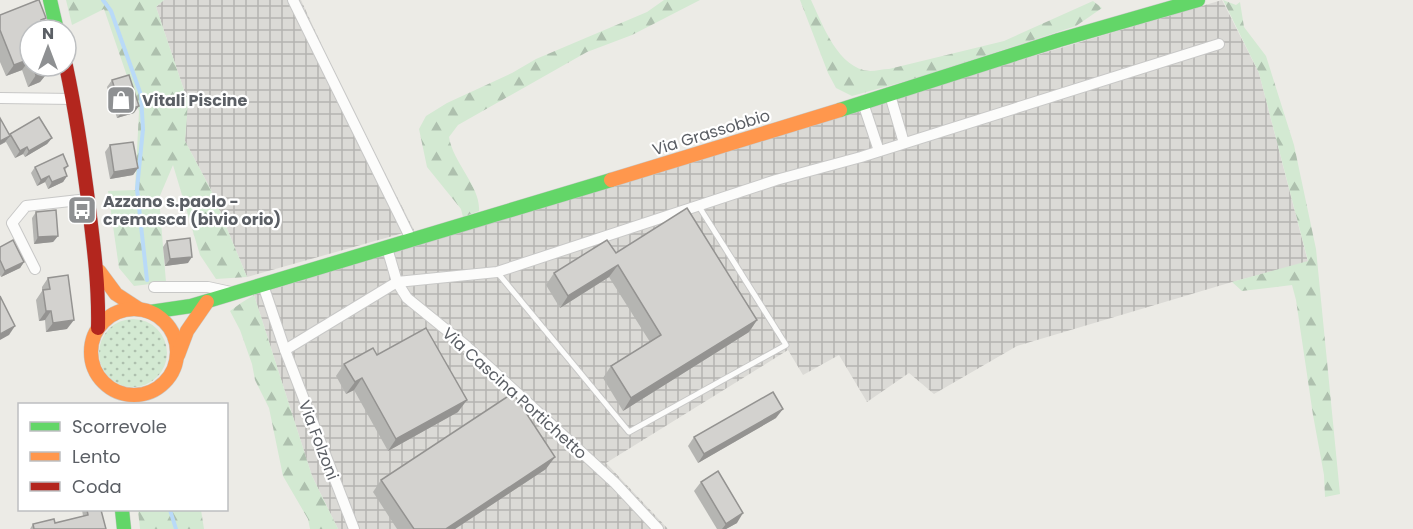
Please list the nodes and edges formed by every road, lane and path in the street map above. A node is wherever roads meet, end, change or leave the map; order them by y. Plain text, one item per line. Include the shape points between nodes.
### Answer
1 (50, 0) edge
2 (293, 0) edge
3 (1198, 0) edge
4 (54, 18) edge
5 (1219, 44) dead end
6 (69, 78) edge
7 (890, 95) junction
8 (0, 98) edge
9 (73, 99) junction
10 (863, 103) junction
11 (904, 143) junction
12 (879, 151) junction
13 (88, 199) junction
14 (698, 205) junction
15 (412, 241) junction
16 (387, 248) junction
17 (96, 263) junction
18 (35, 269) dead end
19 (497, 272) junction
20 (397, 282) junction
21 (263, 285) junction
22 (154, 287) dead end
23 (234, 293) junction
24 (207, 302) junction
25 (144, 310) junction
26 (98, 328) junction
27 (285, 350) junction
28 (177, 357) junction
29 (102, 382) junction
30 (137, 400) edge
31 (113, 403) edge
32 (122, 511) edge
33 (124, 529) edge
34 (354, 529) edge
35 (658, 529) edge

1 - 4 street
2 - 15 street
3 - 7 street, Via Grassobbio
5 - 11 street
6 - 9 street
7 - 10 street, Via Grassobbio
7 - 11 street
8 - 9 street
9 - 13 street
10 - 12 street
10 - 15 street, Via Grassobbio
11 - 12 street
12 - 14 street
13 - 17 street
13 - 18 street via 26,206 12,223
14 - 19 street
14 - 19 lane via 786,345 629,432
15 - 16 street, Via Grassobbio
16 - 20 street, Via Cascina Portichetto
16 - 21 street, Via Grassobbio
17 - 25 street via 111,291
17 - 26 street
19 - 20 street
20 - 27 street
20 - 35 street, Via Cascina Portichetto via 407,298 473,352 615,483
21 - 23 street, Via Grassobbio
21 - 27 street, Via Folzoni
22 - 23 street, Via Grassobbio via 208,287
23 - 24 street, Via Grassobbio
24 - 25 street, Via Grassobbio via 166,312
24 - 28 street via 187,331
25 - 26 street via 116,313
25 - 28 street via 162,319 171,330
26 - 29 street via 90,352
27 - 34 street, Via Folzoni
28 - 30 street via 164,384
29 - 30 street
29 - 31 street
32 - 33 street

